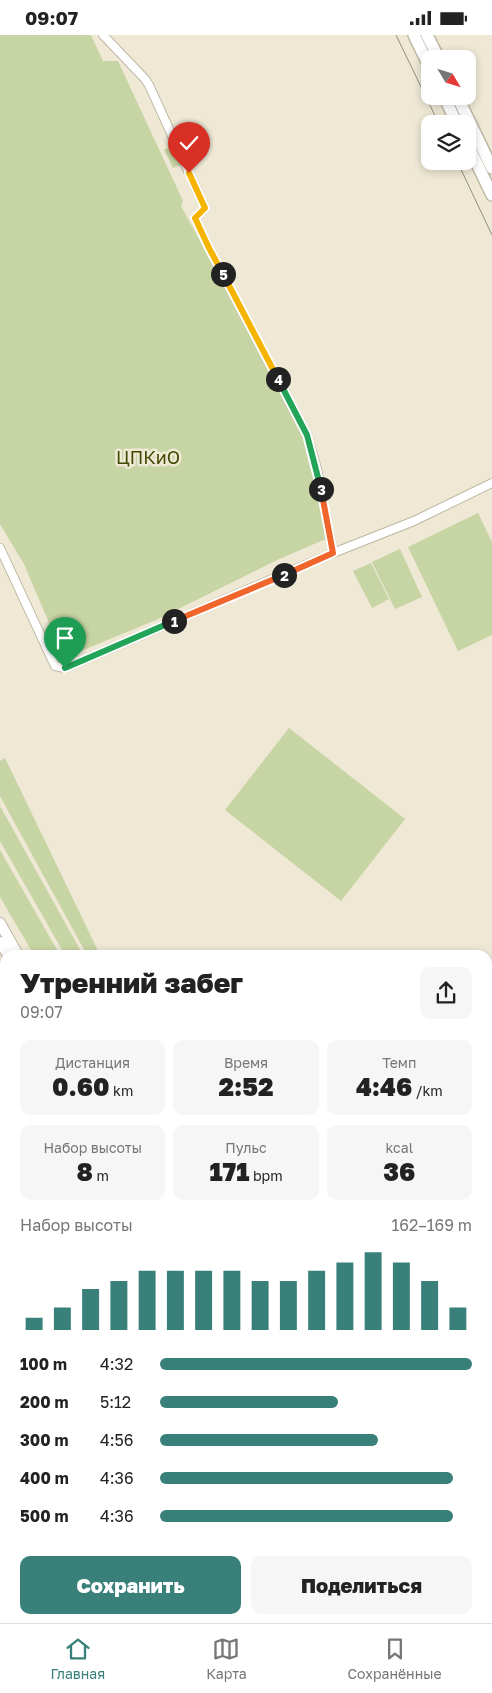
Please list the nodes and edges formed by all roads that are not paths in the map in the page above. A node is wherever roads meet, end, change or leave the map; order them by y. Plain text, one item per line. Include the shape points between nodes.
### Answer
1 (103, 35) edge
2 (414, 35) edge
3 (427, 35) edge
4 (421, 50) edge
5 (434, 50) edge
6 (461, 105) edge
7 (476, 162) edge
8 (492, 168) edge
9 (492, 195) edge
10 (492, 483) edge
11 (0, 548) edge
12 (333, 553) junction
13 (0, 923) edge
14 (15, 950) edge

1 - 12 street via 149,85 205,208 195,218 307,435
2 - 4 main road
3 - 5 main road
6 - 8 main road
7 - 9 main road
10 - 12 street via 414,521
11 - 12 street via 55,666 65,668
13 - 14 main road

